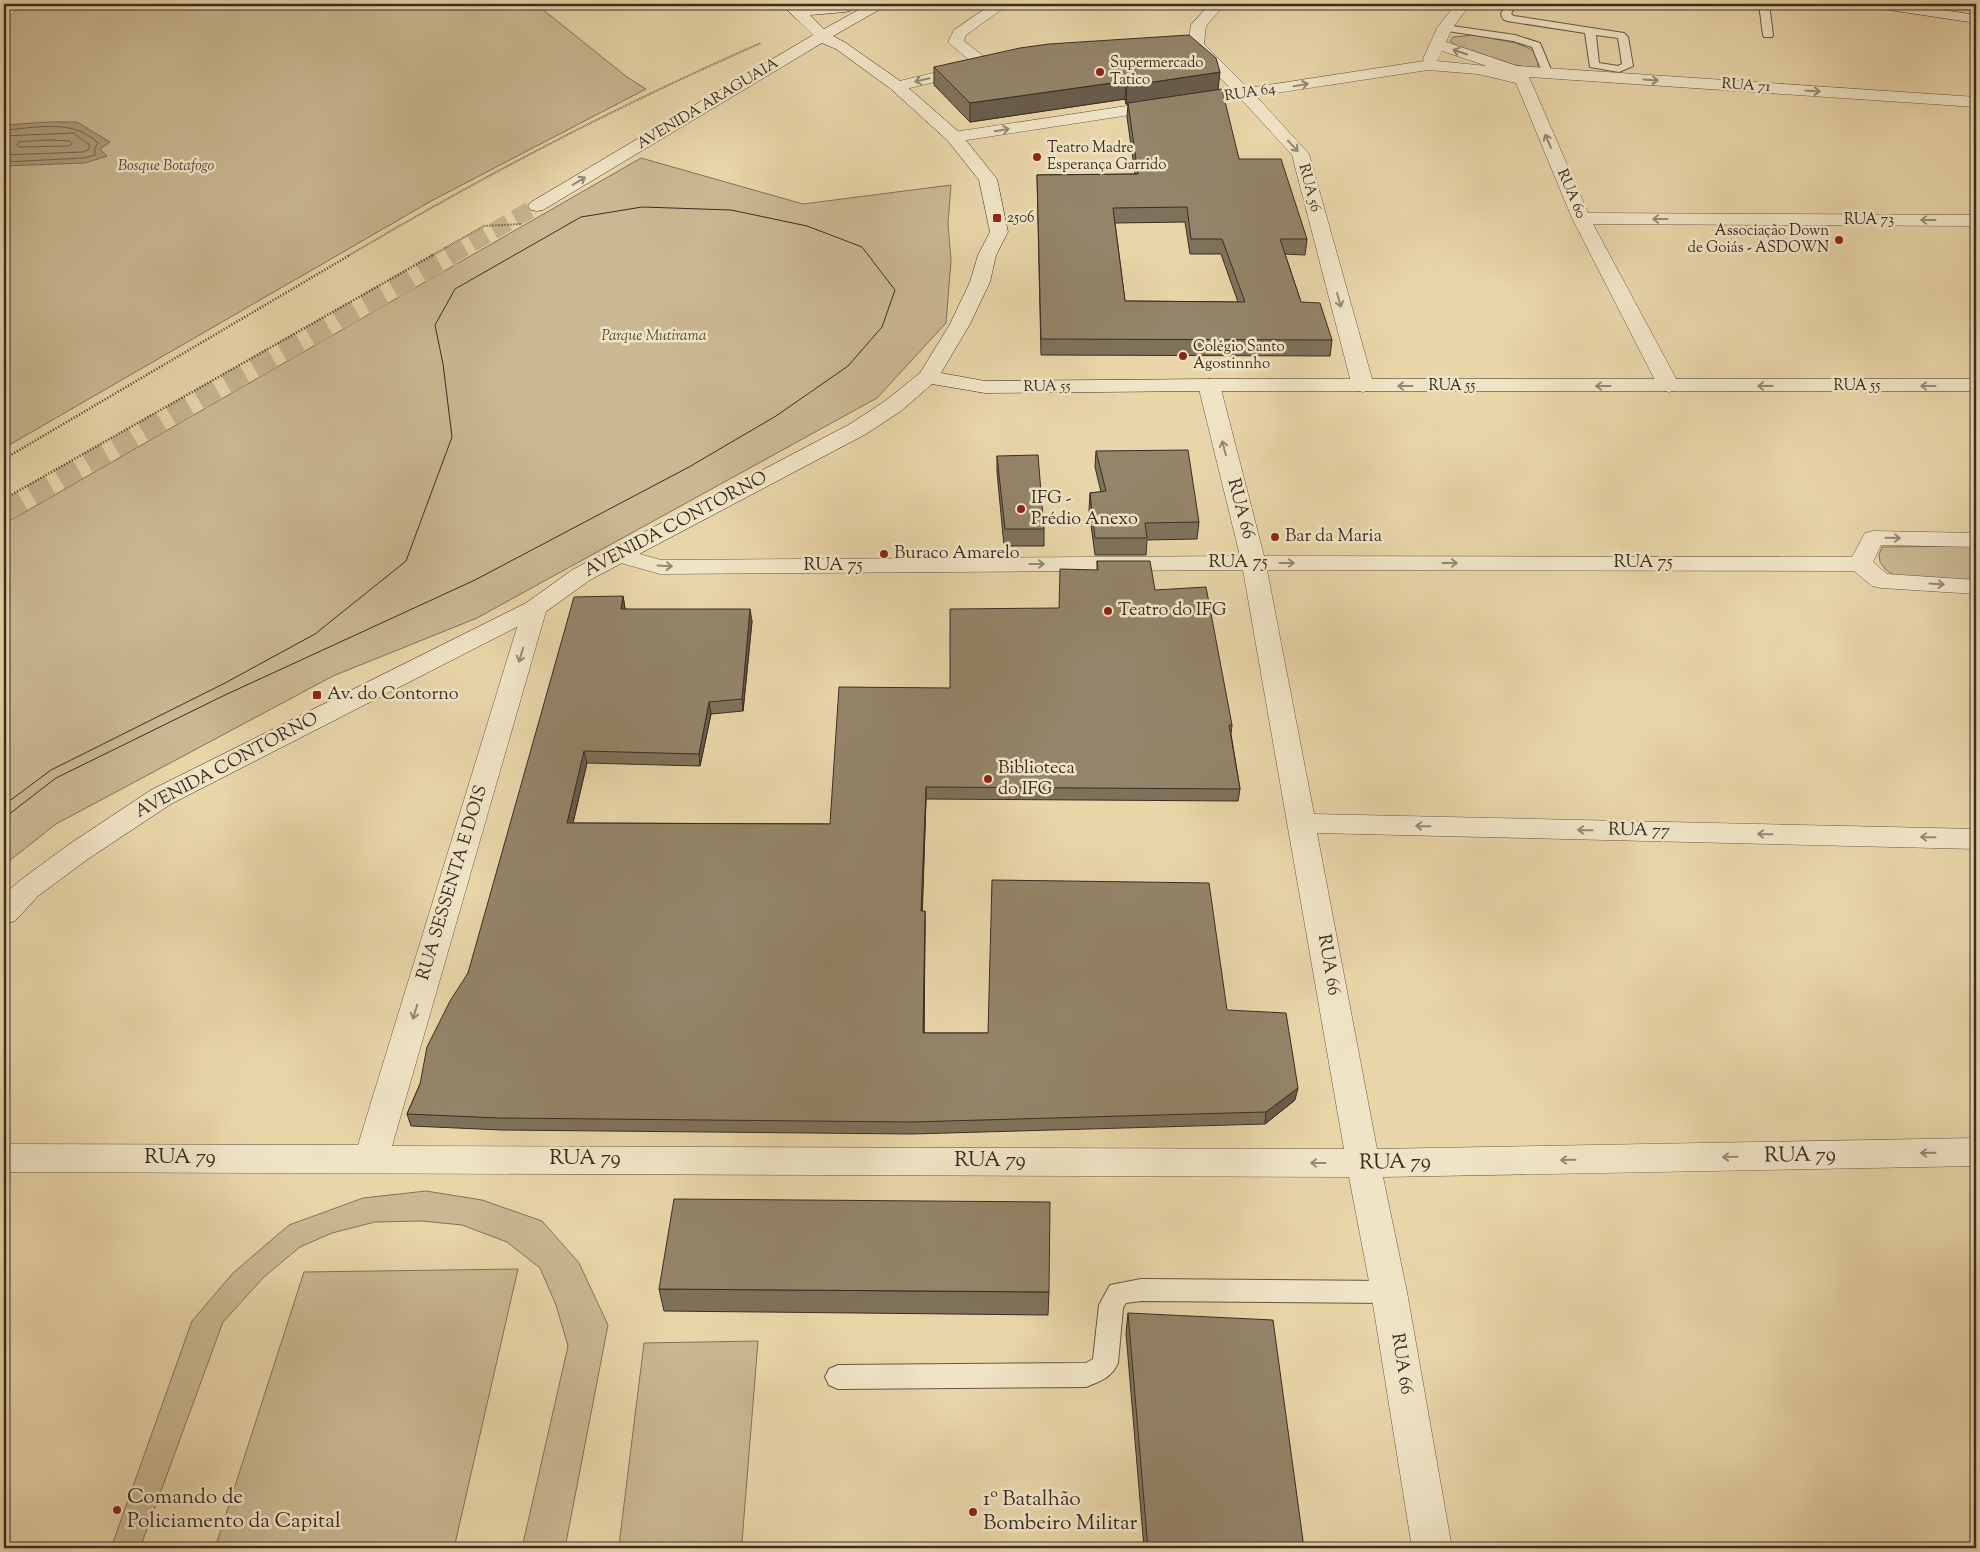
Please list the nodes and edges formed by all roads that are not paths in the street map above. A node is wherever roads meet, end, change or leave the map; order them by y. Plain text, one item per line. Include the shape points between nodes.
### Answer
1 (16, 4) edge
2 (879, 4) edge
3 (1002, 4) edge
4 (1218, 4) edge
5 (1463, 4) edge
6 (1511, 4) edge
7 (1764, 4) edge
8 (1876, 4) edge
9 (849, 6) edge
10 (4, 14) edge
11 (1976, 19) edge
12 (805, 20) edge
13 (1446, 28) junction
14 (1590, 32) dead end
15 (1768, 35) dead end
16 (1438, 44) junction
17 (1196, 45) junction
18 (1177, 46) edge
19 (852, 54) junction
20 (778, 62) junction
21 (1002, 62) edge
22 (1428, 65) junction
23 (986, 66) junction
24 (1547, 72) junction
25 (1519, 75) junction
26 (898, 86) junction
27 (1245, 94) junction
28 (1976, 102) edge
29 (954, 137) junction
30 (520, 200) tunnel mouth
31 (537, 206) tunnel mouth
32 (1581, 218) junction
33 (1976, 221) edge
34 (928, 378) junction
35 (1210, 385) junction
36 (1976, 385) edge
37 (1363, 386) junction
38 (1670, 386) junction
39 (1976, 540) edge
40 (618, 555) junction
41 (1254, 563) junction
42 (1860, 564) junction
43 (1976, 587) edge
44 (535, 608) junction
45 (1303, 823) junction
46 (1976, 838) edge
47 (4, 913) edge
48 (1976, 1152) edge
49 (4, 1158) edge
50 (371, 1158) junction
51 (1363, 1163) junction
52 (1389, 1292) junction
53 (838, 1377) dead end
54 (1432, 1548) edge

1 - 10 main road
2 - 12 street, AVENIDA ARAGUAIA
3 - 23 street via 959,33 956,42
4 - 17 street via 1199,25
5 - 13 street
6 - 14 lane via 1506,14 1511,19
7 - 15 lane
8 - 11 street
9 - 12 street, AVENIDA ARAGUAIA
9 - 12 street
12 - 19 street, AVENIDA CONTORNO
12 - 20 street, AVENIDA ARAGUAIA
12 - 30 street, AVENIDA ARAGUAIA
13 - 16 street
13 - 24 lane via 1515,38 1536,45
16 - 22 street
25 -> 16 street
17 - 18 street
17 - 27 street, RUA 56
19 - 20 street
19 - 26 street, AVENIDA CONTORNO
31 -> 20 street, AVENIDA ARAGUAIA
21 - 23 street
22 - 25 street, RUA 71
27 -> 22 street, RUA 64
23 -> 26 street
24 - 25 street, RUA 71
24 -> 28 street, RUA 71
32 -> 25 street, RUA 60
26 - 29 street, AVENIDA CONTORNO
29 -> 27 street, RUA 64
27 -> 37 street, RUA 56 via 1300,154
29 - 34 street, AVENIDA CONTORNO via 988,180 999,232 960,324
33 -> 32 street, RUA 73
32 - 38 street, RUA 60
34 - 35 street, RUA 55 via 986,387
34 - 40 street, AVENIDA CONTORNO via 858,429
35 - 37 street, RUA 55
41 -> 35 street, RUA 66
36 -> 38 street, RUA 55
38 -> 37 street, RUA 55
42 -> 39 street via 1873,538
40 -> 41 street, RUA 75 via 660,567
40 - 44 street, AVENIDA CONTORNO via 581,575
41 -> 42 street, RUA 75
41 - 45 street, RUA 66
42 -> 43 street via 1881,581
44 - 47 street, AVENIDA CONTORNO via 161,798 78,852
44 -> 50 street, RUA SESSENTA E DOIS
46 -> 45 street, RUA 77
45 - 51 street, RUA 66
48 -> 51 street, RUA 79
49 - 50 street, RUA 79
51 -> 50 street, RUA 79
51 - 52 street, RUA 66
52 - 53 lane via 1141,1290 1119,1293 1111,1305 1105,1363 1098,1371 1086,1375
52 - 54 street, RUA 66

